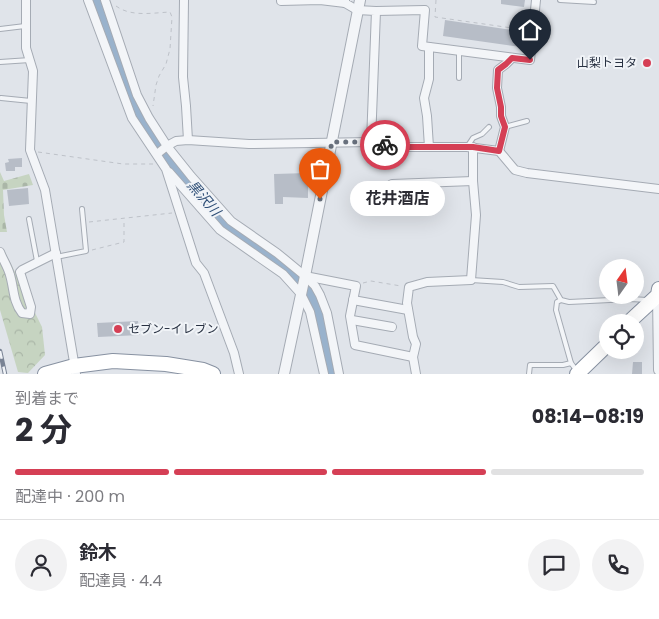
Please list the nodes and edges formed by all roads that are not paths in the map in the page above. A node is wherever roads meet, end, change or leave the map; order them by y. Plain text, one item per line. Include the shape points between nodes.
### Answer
1 (26, 0) edge
2 (88, 0) edge
3 (105, 0) edge
4 (184, 0) edge
5 (426, 0) edge
6 (536, 0) edge
7 (560, 0) edge
8 (282, 1) edge
9 (345, 1) edge
10 (594, 2) dead end
11 (359, 5) edge
12 (426, 10) junction
13 (376, 11) junction
14 (26, 26) junction
15 (0, 29) edge
16 (429, 47) junction
17 (460, 51) junction
18 (512, 58) junction
19 (30, 60) junction
20 (119, 60) junction
21 (0, 62) edge
22 (459, 78) dead end
23 (1, 98) edge
24 (32, 101) junction
25 (527, 121) dead end
26 (489, 127) dead end
27 (505, 127) junction
28 (188, 140) junction
29 (332, 142) junction
30 (371, 142) junction
31 (429, 147) junction
32 (470, 147) junction
33 (162, 150) junction
34 (499, 151) junction
35 (164, 166) junction
36 (473, 181) junction
37 (392, 184) dead end
38 (659, 189) edge
39 (211, 198) junction
40 (200, 207) junction
41 (82, 209) dead end
42 (29, 219) dead end
43 (252, 244) junction
44 (0, 252) edge
45 (56, 255) junction
46 (38, 262) junction
47 (305, 276) junction
48 (471, 280) junction
49 (657, 293) edge
50 (301, 294) junction
51 (353, 300) junction
52 (561, 300) junction
53 (408, 310) junction
54 (637, 314) edge
55 (352, 320) junction
56 (392, 327) dead end
57 (599, 351) edge
58 (413, 357) junction
59 (75, 370) edge
60 (575, 370) edge
61 (659, 370) edge
62 (331, 372) edge
63 (45, 374) edge
64 (213, 374) edge
65 (239, 374) edge
66 (284, 374) edge
67 (416, 374) edge
68 (529, 374) edge

1 - 14 street
2 - 20 street
3 - 20 street
4 - 28 street via 183,77
5 - 12 street
6 - 18 street via 530,60
7 - 10 lane
8 - 9 street
9 - 11 street
11 - 13 street
11 - 29 street
12 - 13 street
12 - 16 street via 422,46
13 - 30 street
14 - 15 lane
14 - 19 street via 26,48
16 - 17 street
16 - 31 street via 429,79 424,98
17 - 18 street
17 - 22 lane
18 - 27 street via 498,70 497,88
19 - 21 lane
19 - 24 street
20 - 33 street
20 - 33 street via 132,118
23 - 24 lane
24 - 45 street via 30,150 45,190
25 - 27 lane
26 - 32 lane via 473,138
27 - 34 street
28 - 29 street via 249,144
28 - 33 street via 176,141
29 - 30 street
29 - 47 street
30 - 31 street
31 - 32 street
32 - 34 street
32 - 36 street
33 - 35 street
33 - 39 street
34 - 38 street via 515,170 527,173
35 - 40 street
35 - 65 street via 196,263 204,273
36 - 37 street
36 - 48 street via 476,215
39 - 40 street
39 - 43 street
40 - 43 street via 220,230
41 - 45 lane via 86,251
42 - 46 lane
43 - 47 street via 277,253
43 - 50 street
44 - 46 street via 22,313 30,314 31,307 20,272
45 - 46 street
45 - 59 street
47 - 50 street
47 - 51 street via 356,286
47 - 62 street via 320,294 327,313
48 - 52 lane via 503,282 519,287 553,286
48 - 53 street via 427,282 410,287
49 - 52 lane via 631,299
49 - 54 highway
49 - 61 street
50 - 62 street
50 - 66 street
51 - 53 street
51 - 55 street
52 - 60 lane via 557,302 556,310
53 - 58 street via 416,344
55 - 56 street
55 - 58 street via 355,345
57 - 60 highway
58 - 67 street
59 - 63 highway
59 - 64 highway via 113,361 204,370
60 - 68 lane via 563,365 530,365

